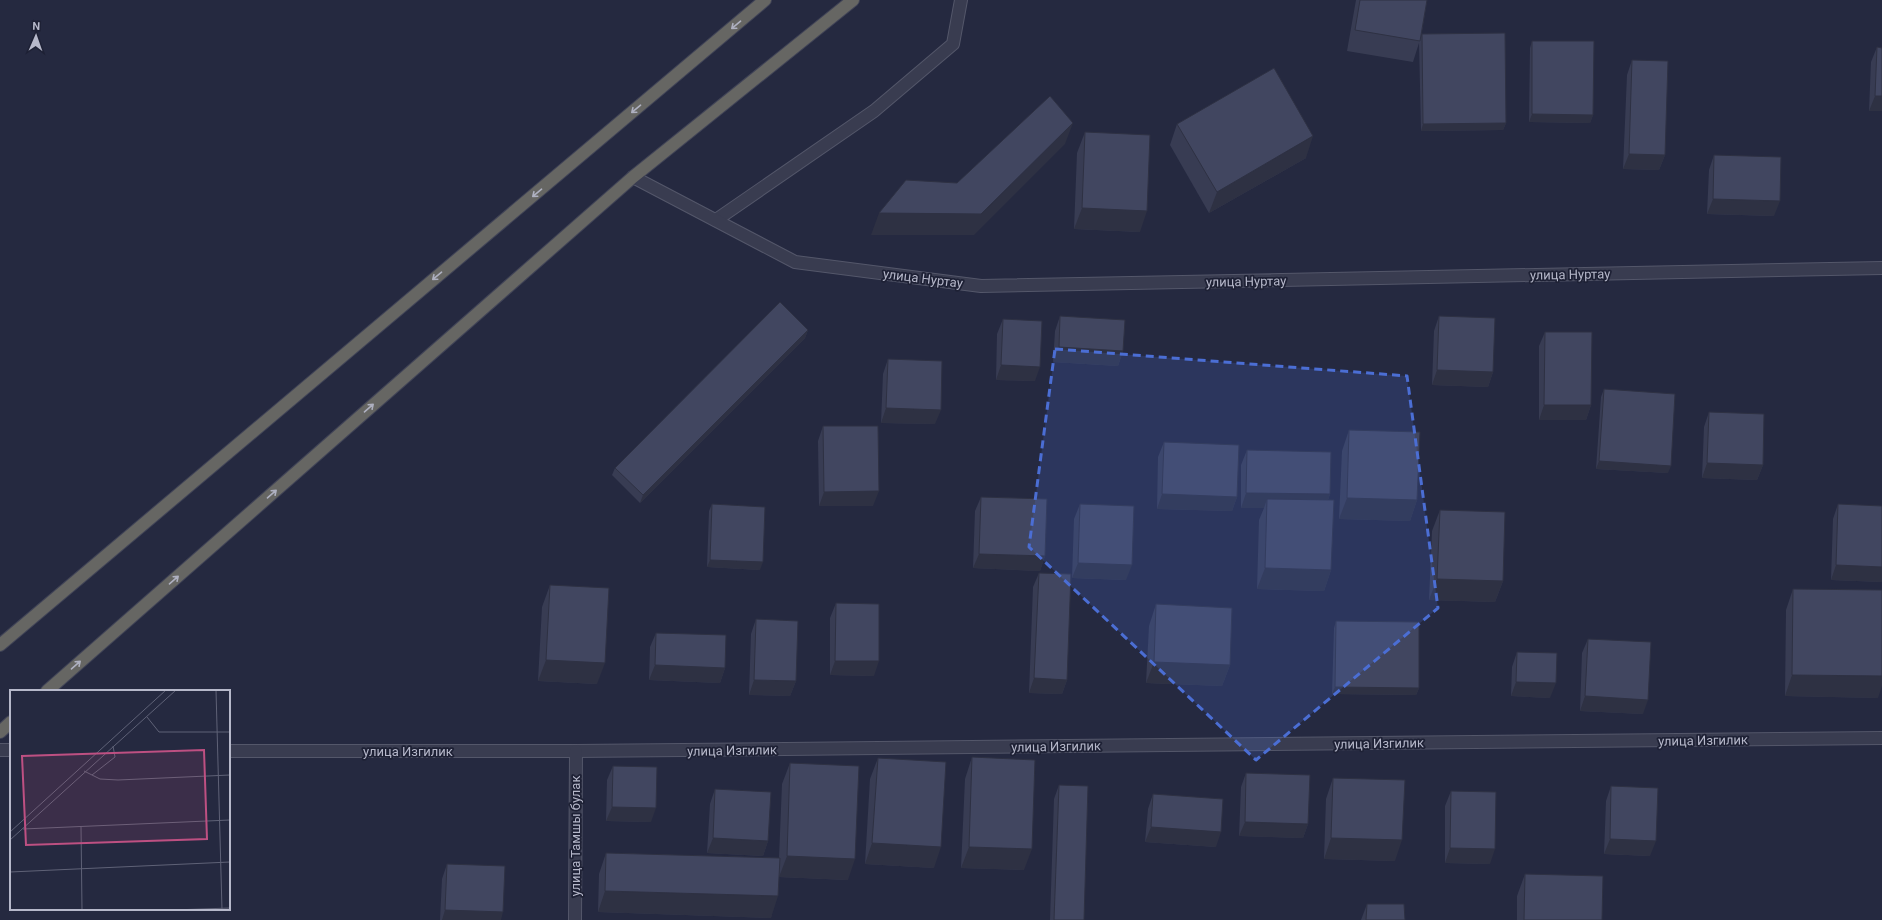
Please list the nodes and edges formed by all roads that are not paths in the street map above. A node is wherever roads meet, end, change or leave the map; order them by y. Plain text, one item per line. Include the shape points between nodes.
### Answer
1 (765, 0) edge
2 (853, 0) edge
3 (961, 0) edge
4 (633, 177) junction
5 (716, 220) junction
6 (1882, 268) edge
7 (0, 645) edge
8 (48, 690) edge
9 (10, 723) edge
10 (0, 732) edge
11 (1882, 738) edge
12 (230, 751) edge
13 (576, 751) junction
14 (575, 920) edge

1 -> 7 highway
2 - 4 highway
3 - 5 street via 953,44 874,111
4 - 5 street, улица Нуртау
8 -> 4 highway
5 - 6 street, улица Нуртау via 795,262 981,286
9 - 10 highway
11 - 13 street, улица Изгилик
12 - 13 street, улица Изгилик
13 - 14 street, улица Тамшы булак

